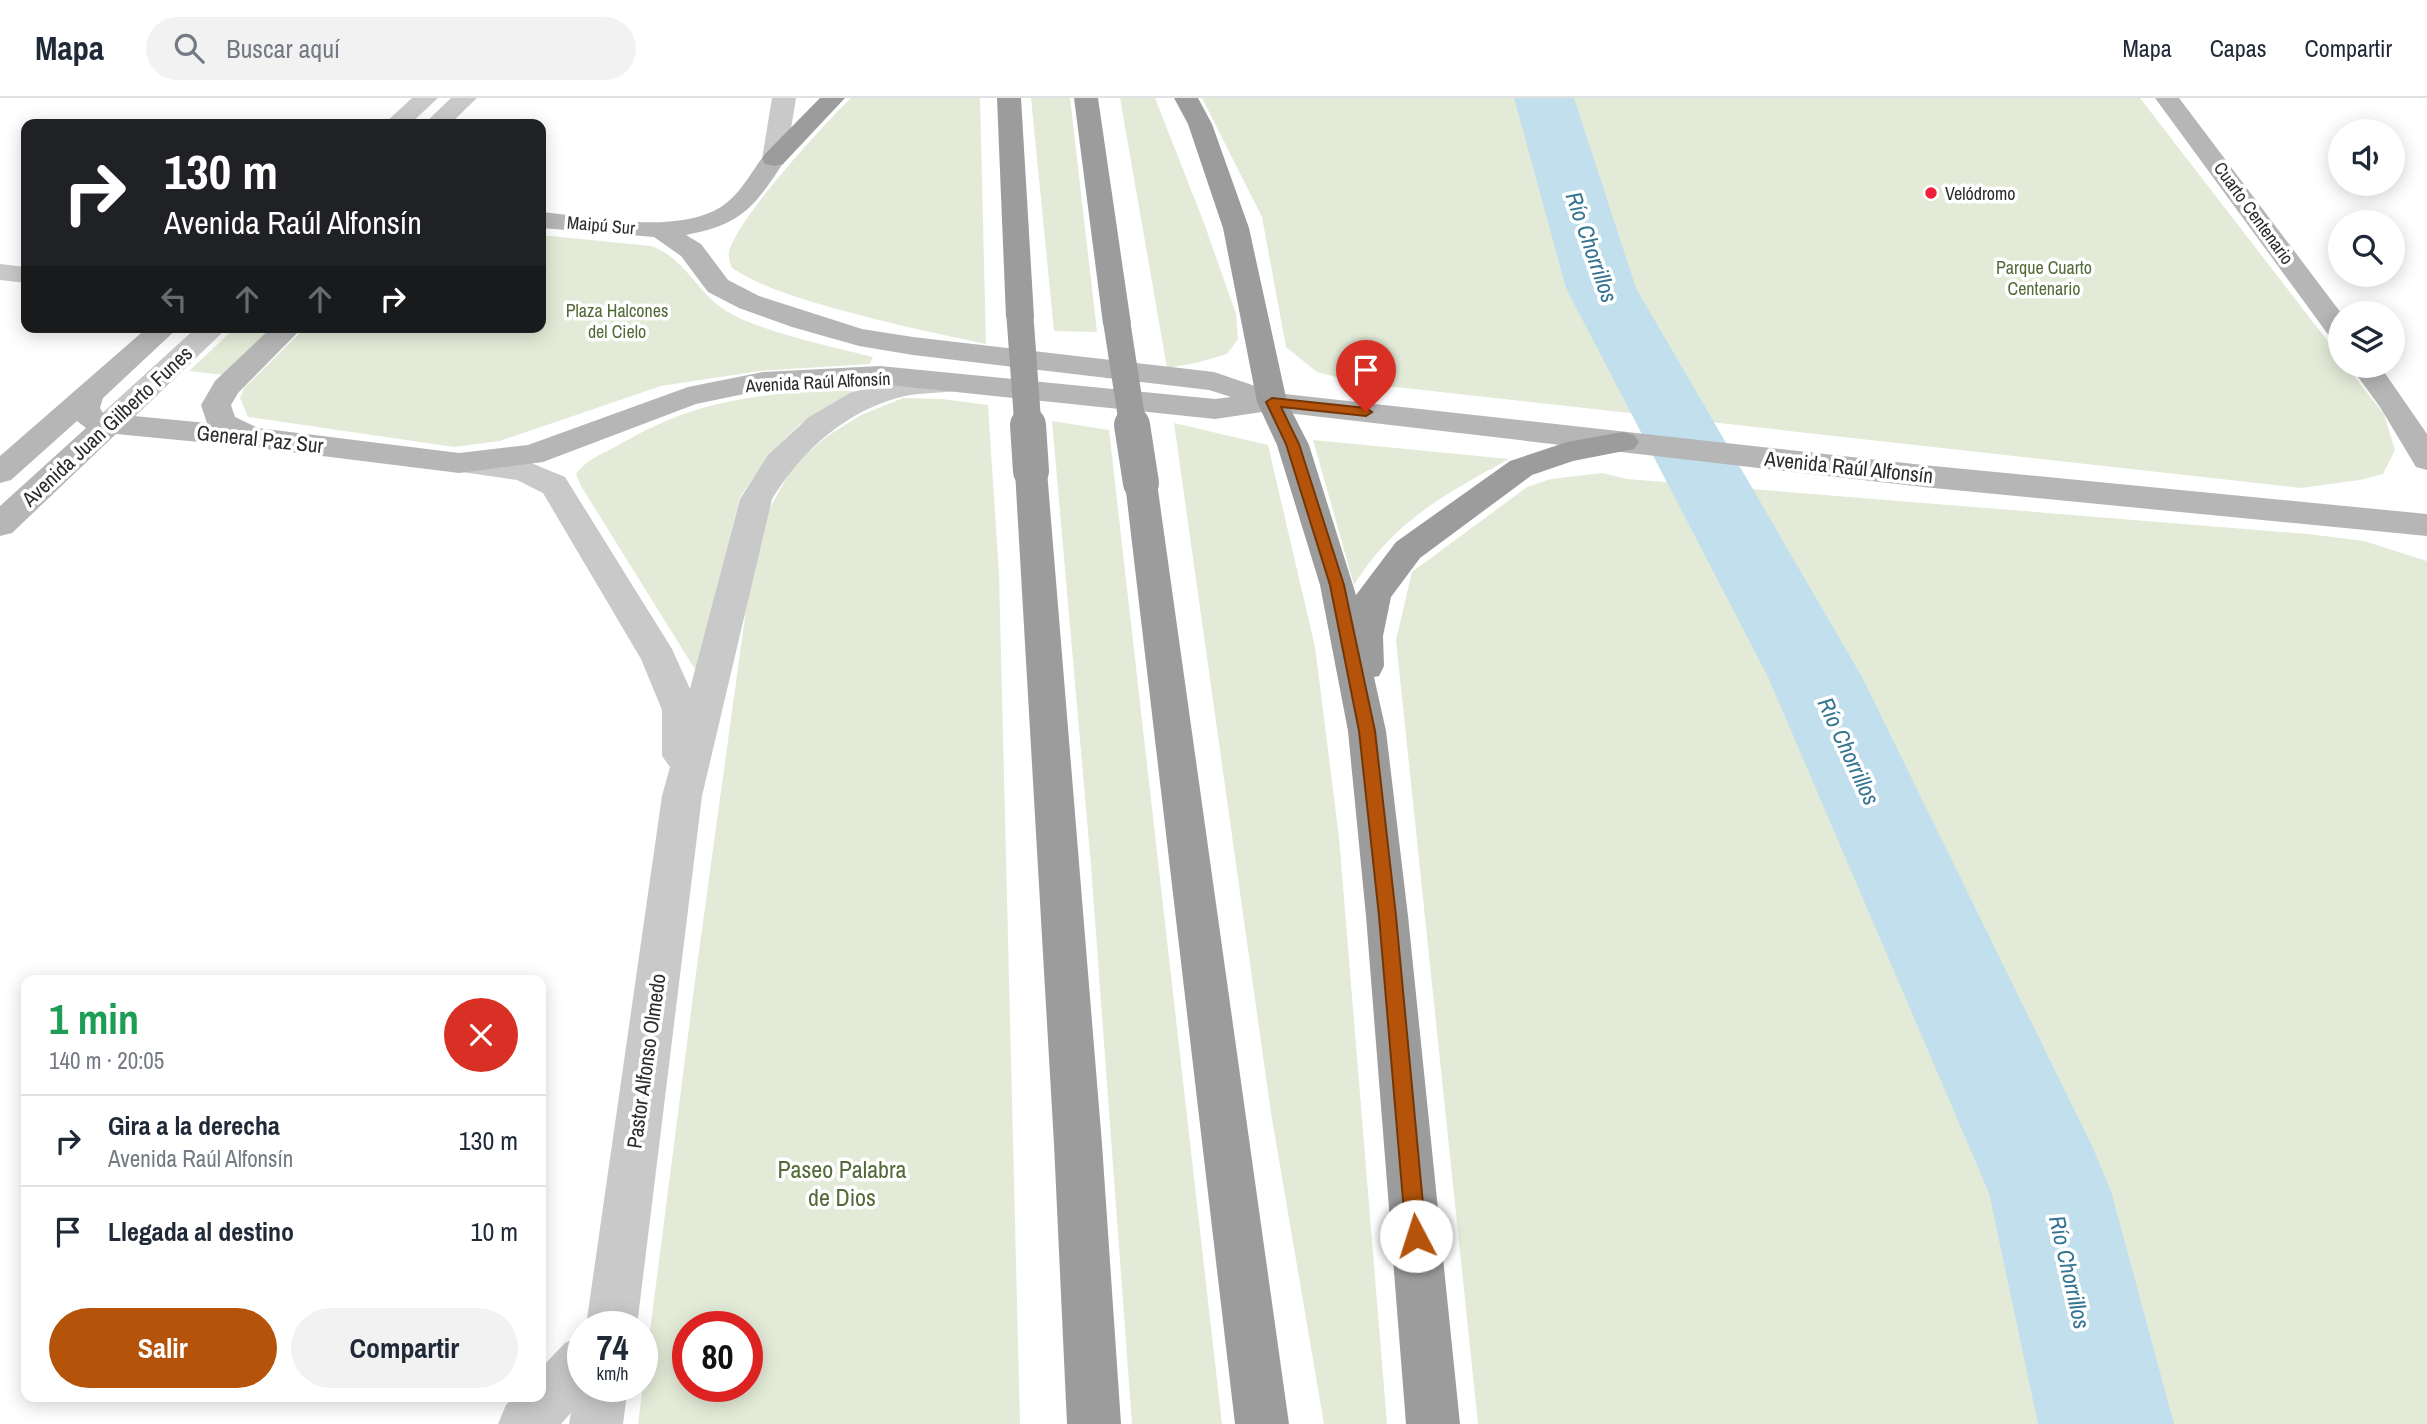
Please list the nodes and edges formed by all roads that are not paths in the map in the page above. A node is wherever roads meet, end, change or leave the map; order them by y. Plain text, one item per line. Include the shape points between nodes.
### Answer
1 (426, 98) edge
2 (465, 98) edge
3 (784, 98) edge
4 (833, 98) edge
5 (1009, 98) edge
6 (1086, 98) edge
7 (1186, 98) edge
8 (2167, 98) edge
9 (402, 119) edge
10 (442, 119) edge
11 (774, 159) junction
12 (546, 220) edge
13 (661, 230) junction
14 (0, 272) edge
15 (21, 274) edge
16 (2328, 315) edge
17 (158, 333) edge
18 (208, 333) edge
19 (283, 333) edge
20 (2374, 378) edge
21 (948, 383) junction
22 (90, 392) junction
23 (1272, 402) junction
24 (109, 424) junction
25 (251, 437) junction
26 (1623, 442) junction
27 (2427, 460) edge
28 (459, 463) junction
29 (0, 473) edge
30 (0, 524) edge
31 (2427, 525) edge
32 (1367, 731) junction
33 (682, 796) junction
34 (613, 1311) edge
35 (567, 1379) edge
36 (546, 1402) edge
37 (546, 1402) edge
38 (599, 1402) edge
39 (525, 1424) edge
40 (596, 1424) edge
41 (1094, 1424) edge
42 (1262, 1424) edge
43 (1433, 1424) edge

1 - 9 street
2 - 10 street
3 - 11 street
4 - 11 highway
5 - 41 highway, bridge
6 - 42 highway, bridge via 1141,483
7 - 23 highway via 1200,124 1236,228
8 - 16 main road, Cuarto Centenario
11 - 13 main road, Maipú Sur via 729,213 698,225
12 - 13 main road, Maipú Sur
13 - 23 main road, Avenida Raúl Alfonsín via 691,250 718,286 749,302 859,337 1214,381
14 - 15 street
17 - 22 main road, Avenida Juan Gilberto Funes
18 - 24 street, Avenida Juan Gilberto Funes
19 - 25 main road via 226,388 216,405 222,423
20 - 27 main road
21 - 23 main road, Avenida Raúl Alfonsín via 1215,409
21 - 28 main road, Avenida Raúl Alfonsín via 880,375 763,381 688,396 532,455
21 - 33 street via 903,387 861,400 820,424 779,462 756,499
22 - 24 main road via 85,408 92,420
22 - 29 main road, Avenida Juan Gilberto Funes
23 - 26 main road, Avenida Raúl Alfonsín
23 - 32 highway via 1293,444 1337,585
24 - 25 main road, General Paz Sur
24 - 30 main road, Avenida Juan Gilberto Funes
25 - 28 main road, General Paz Sur
26 - 31 main road, Avenida Raúl Alfonsín
26 - 32 highway via 1567,452 1521,468 1408,550 1374,594 1365,636
28 - 33 street via 524,470 554,485 659,658 681,710
32 - 43 highway
33 - 34 street, Pastor Alfonso Olmedo
35 - 37 street
36 - 39 street
38 - 40 street

